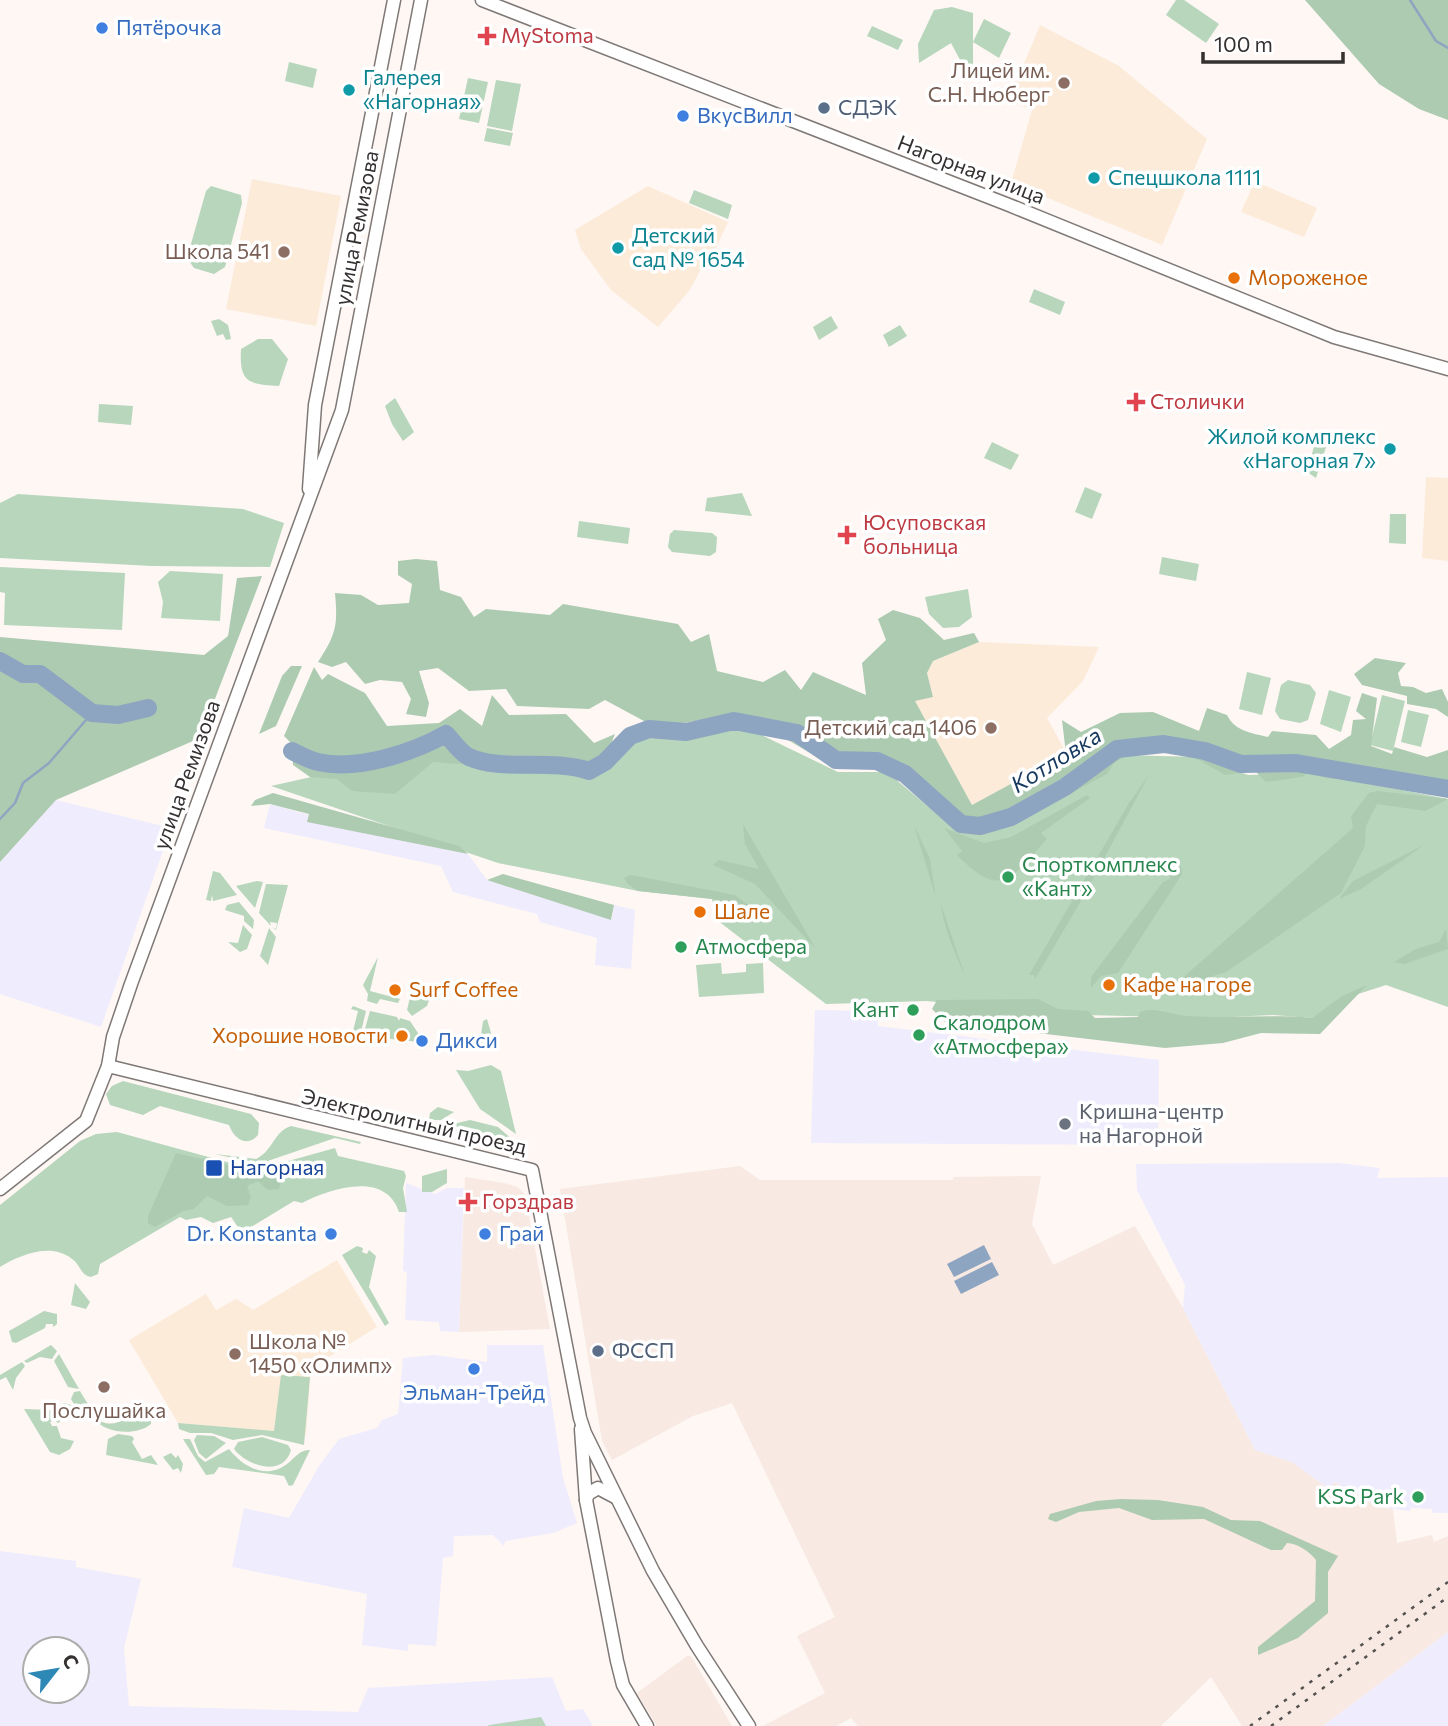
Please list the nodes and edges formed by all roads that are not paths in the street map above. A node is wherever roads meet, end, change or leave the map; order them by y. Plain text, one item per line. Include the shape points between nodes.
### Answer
1 (394, 0) edge
2 (421, 0) edge
3 (482, 0) edge
4 (1448, 369) edge
5 (315, 405) junction
6 (342, 410) junction
7 (311, 437) junction
8 (330, 441) junction
9 (308, 500) junction
10 (108, 1066) junction
11 (0, 1189) edge
12 (580, 1418) junction
13 (586, 1500) junction
14 (619, 1501) junction
15 (647, 1726) edge
16 (749, 1726) edge

1 - 5 street, улица Ремизова
2 - 6 street, улица Ремизова
3 - 4 street, Нагорная улица via 1334,337
5 - 6 street via 316,414 326,421
5 - 7 street, улица Ремизова
6 - 8 street, улица Ремизова
7 - 8 street via 323,430
7 - 9 street, улица Ремизова
8 - 9 street, улица Ремизова
9 - 10 street, улица Ремизова via 131,984
10 - 11 street, улица Ремизова via 86,1121
10 - 12 street, Электролитный проезд via 532,1170
12 - 13 street
12 - 14 street, Электролитный проезд
13 - 14 street via 598,1488
13 - 15 street via 623,1685
14 - 16 street, Электролитный проезд via 684,1625

